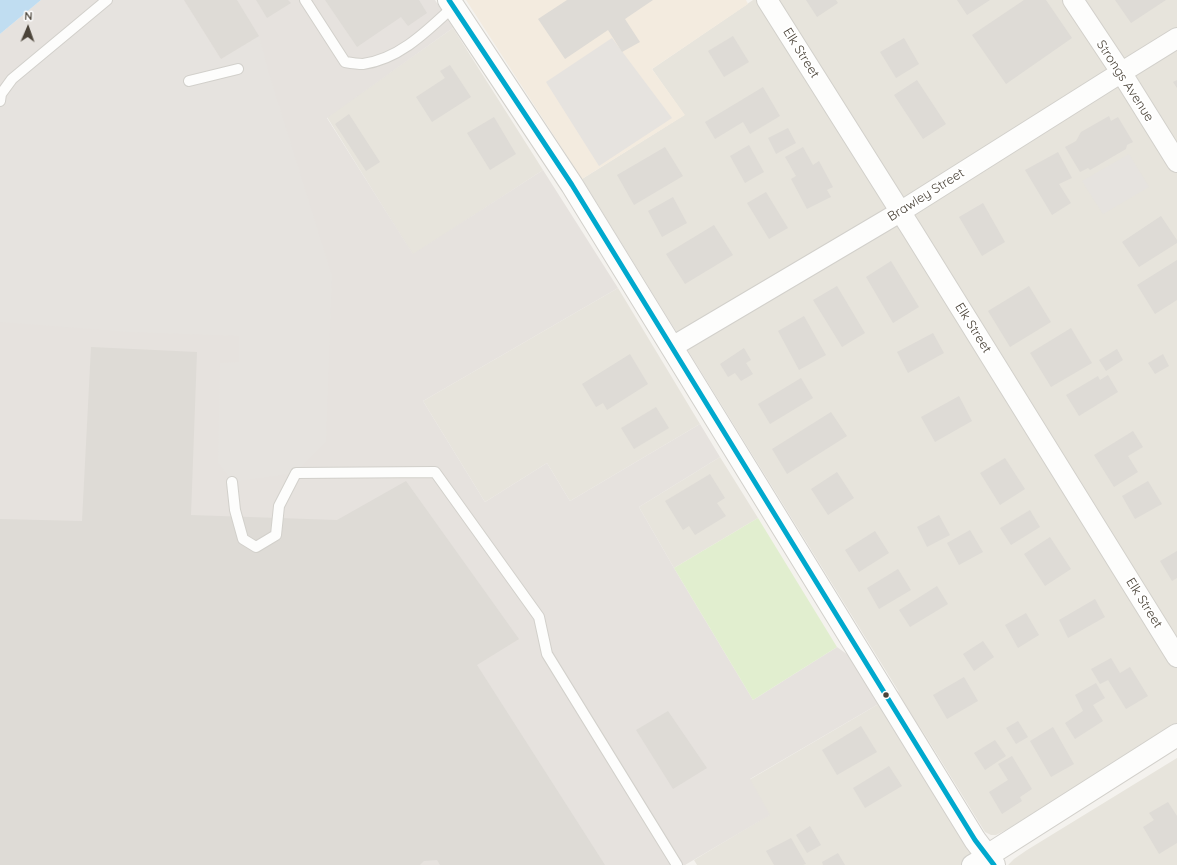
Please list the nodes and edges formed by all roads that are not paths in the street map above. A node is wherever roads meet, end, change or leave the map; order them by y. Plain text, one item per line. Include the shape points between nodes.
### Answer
1 (107, 0) edge
2 (305, 0) edge
3 (767, 0) edge
4 (1073, 0) edge
5 (452, 3) edge
6 (1177, 38) edge
7 (238, 69) dead end
8 (1121, 72) junction
9 (189, 81) dead end
10 (0, 101) edge
11 (1177, 162) edge
12 (900, 212) junction
13 (672, 347) junction
14 (232, 482) dead end
15 (1177, 657) edge
16 (1177, 735) edge
17 (984, 862) edge
18 (677, 865) edge

1 - 10 lane via 12,79 1,94
2 - 5 lane via 345,62 362,64 394,54 425,34
3 - 12 street, Elk Street
4 - 8 street, Strongs Avenue
5 - 13 street via 572,185
6 - 8 street, Brawley Street
7 - 9 lane
8 - 11 street, Strongs Avenue
8 - 12 street, Brawley Street
12 - 13 street, Brawley Street
12 - 15 street, Elk Street
13 - 17 street via 969,830
14 - 18 lane via 235,510 243,539 256,547 276,535 279,506 296,473 435,472 539,617 547,654
16 - 17 street

